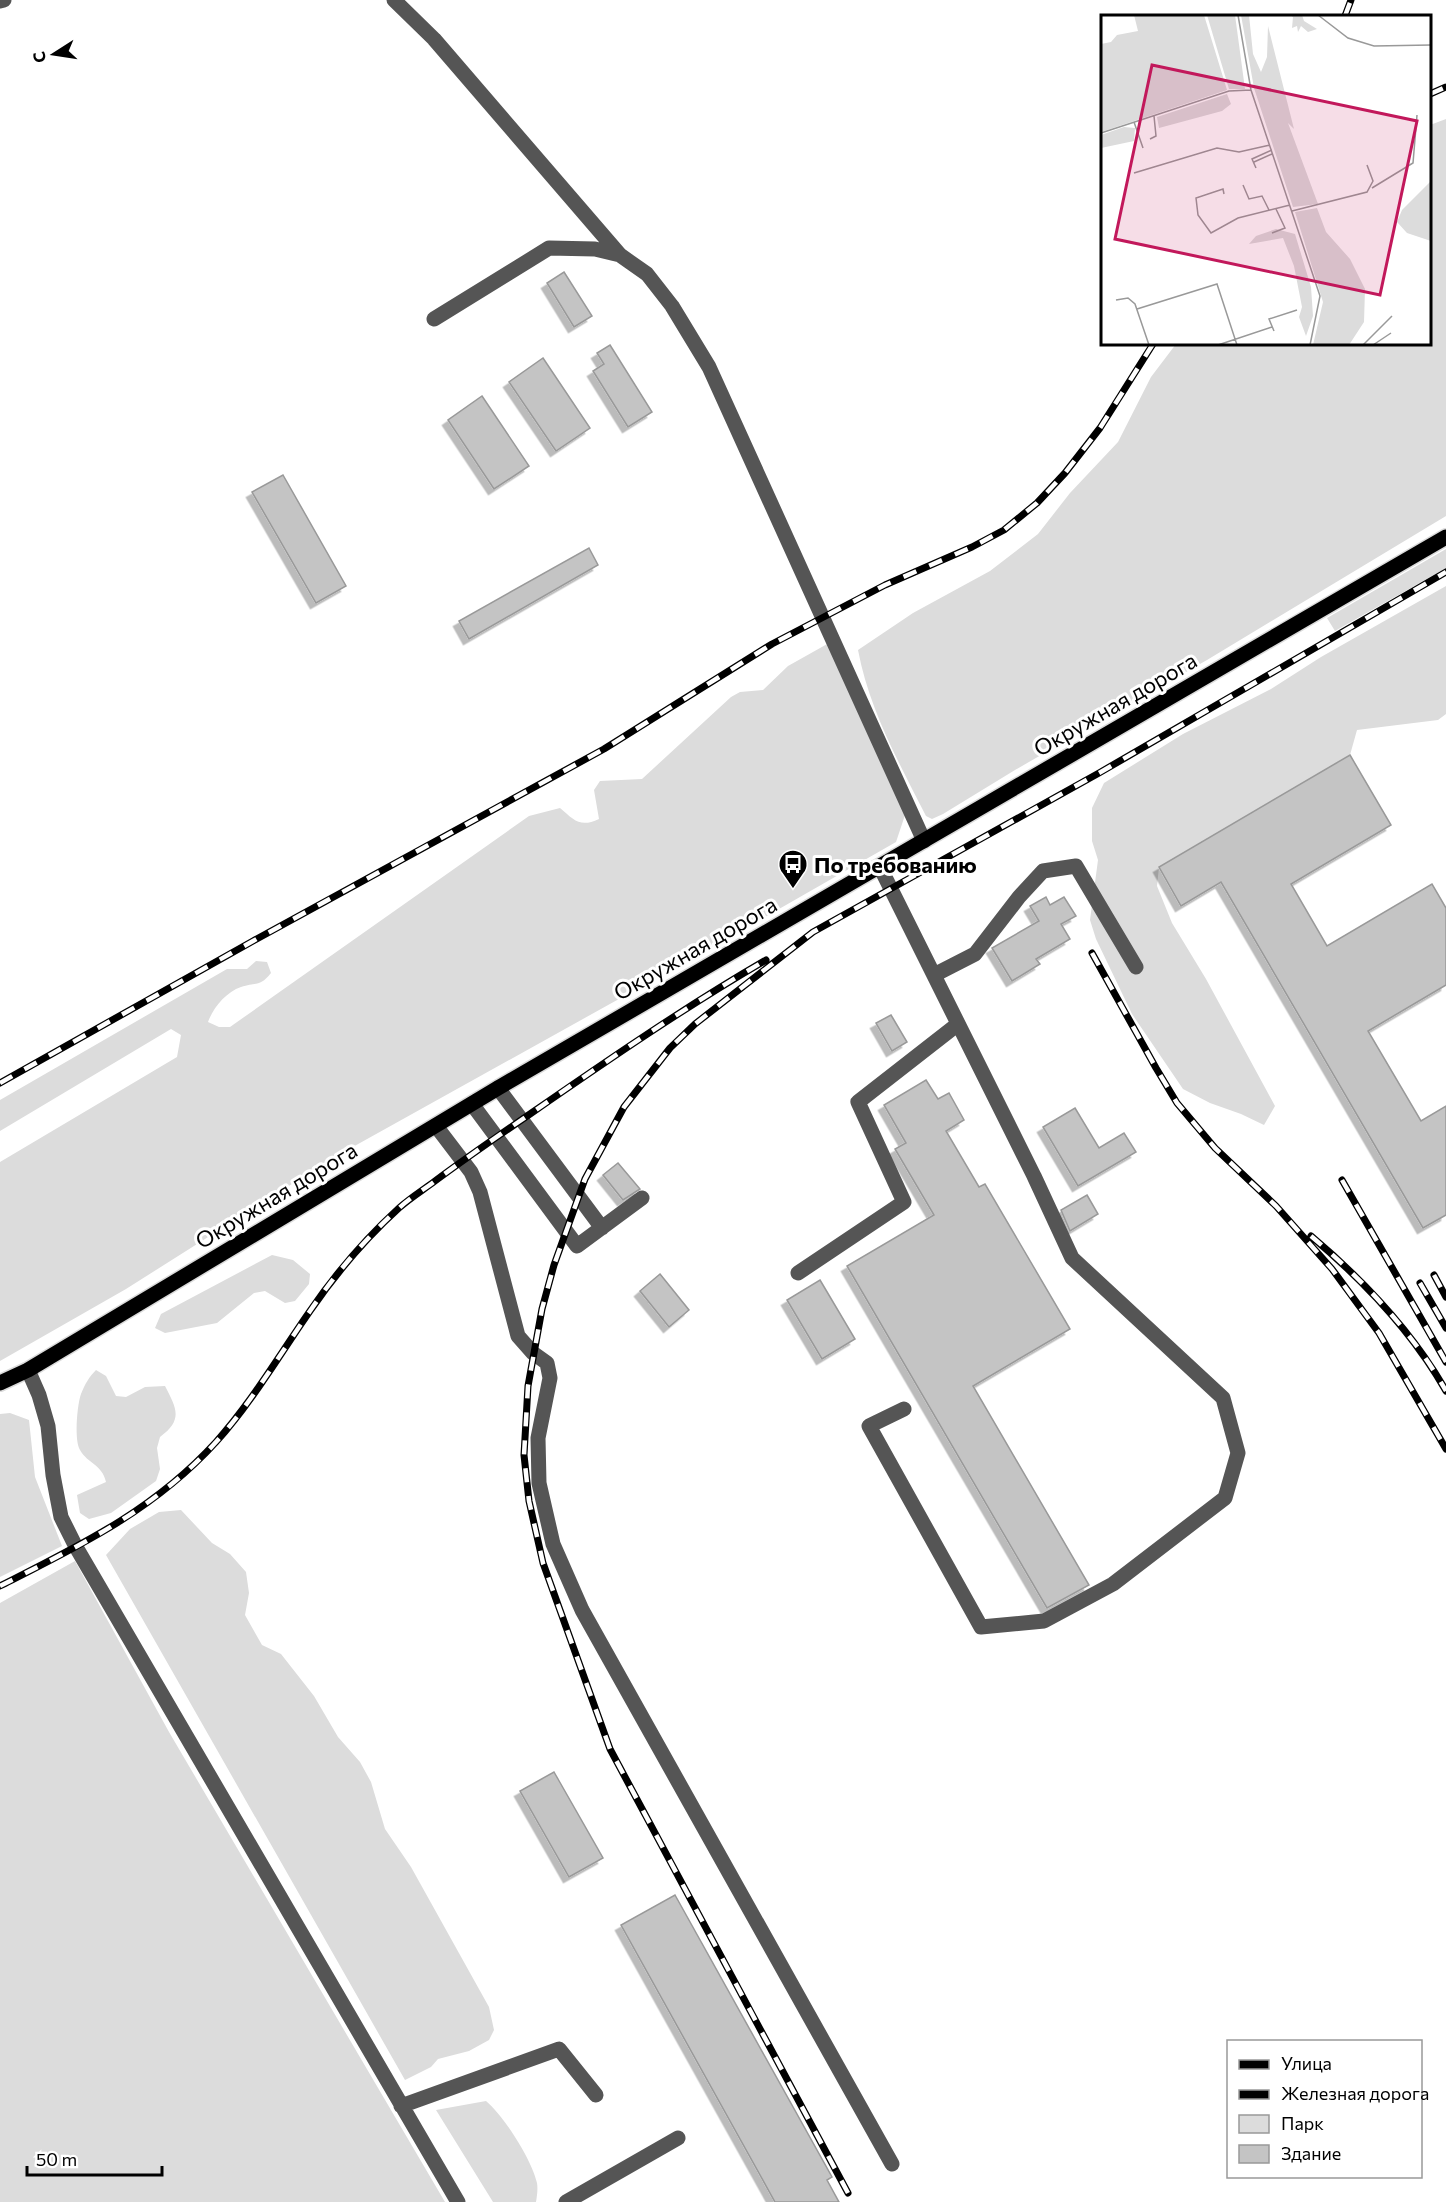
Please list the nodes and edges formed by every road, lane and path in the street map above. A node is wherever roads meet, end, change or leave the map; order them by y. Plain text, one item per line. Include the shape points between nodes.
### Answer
1 (394, 0) edge
2 (620, 255) junction
3 (435, 319) dead end
4 (1446, 537) edge
5 (924, 841) junction
6 (880, 867) junction
7 (1136, 967) dead end
8 (934, 975) junction
9 (958, 1023) junction
10 (498, 1088) junction
11 (472, 1104) junction
12 (436, 1126) junction
13 (642, 1198) dead end
14 (602, 1228) junction
15 (798, 1273) dead end
16 (28, 1370) junction
17 (0, 1383) edge
18 (904, 1409) dead end
19 (596, 2095) dead end
20 (402, 2106) junction
21 (678, 2138) dead end
22 (892, 2164) dead end
23 (458, 2202) edge
24 (566, 2202) edge

1 - 2 street via 434,39
2 - 3 street via 595,249 549,248
2 - 5 street via 647,274 672,306 709,367
4 - 5 main road, Окружная дорога
5 - 6 main road, Окружная дорога
6 - 8 street
6 - 10 main road, Окружная дорога
7 - 8 street via 1076,866 1043,871 975,954
8 - 9 street
9 - 15 street via 858,1101 904,1202
9 - 18 street via 1072,1258 1223,1398 1238,1453 1225,1498 1113,1584 1044,1621 981,1627 869,1426
10 - 11 main road, Окружная дорога
10 - 14 street
11 - 12 main road, Окружная дорога
11 - 14 street via 577,1246
12 - 16 main road, Окружная дорога
12 - 22 street via 471,1172 480,1192 518,1336 547,1363 550,1378 538,1438 539,1483 552,1544 582,1610
13 - 14 street
16 - 17 main road, Окружная дорога
16 - 20 street via 48,1426 61,1517 76,1547
19 - 20 street via 559,2049
20 - 23 street
21 - 24 street

